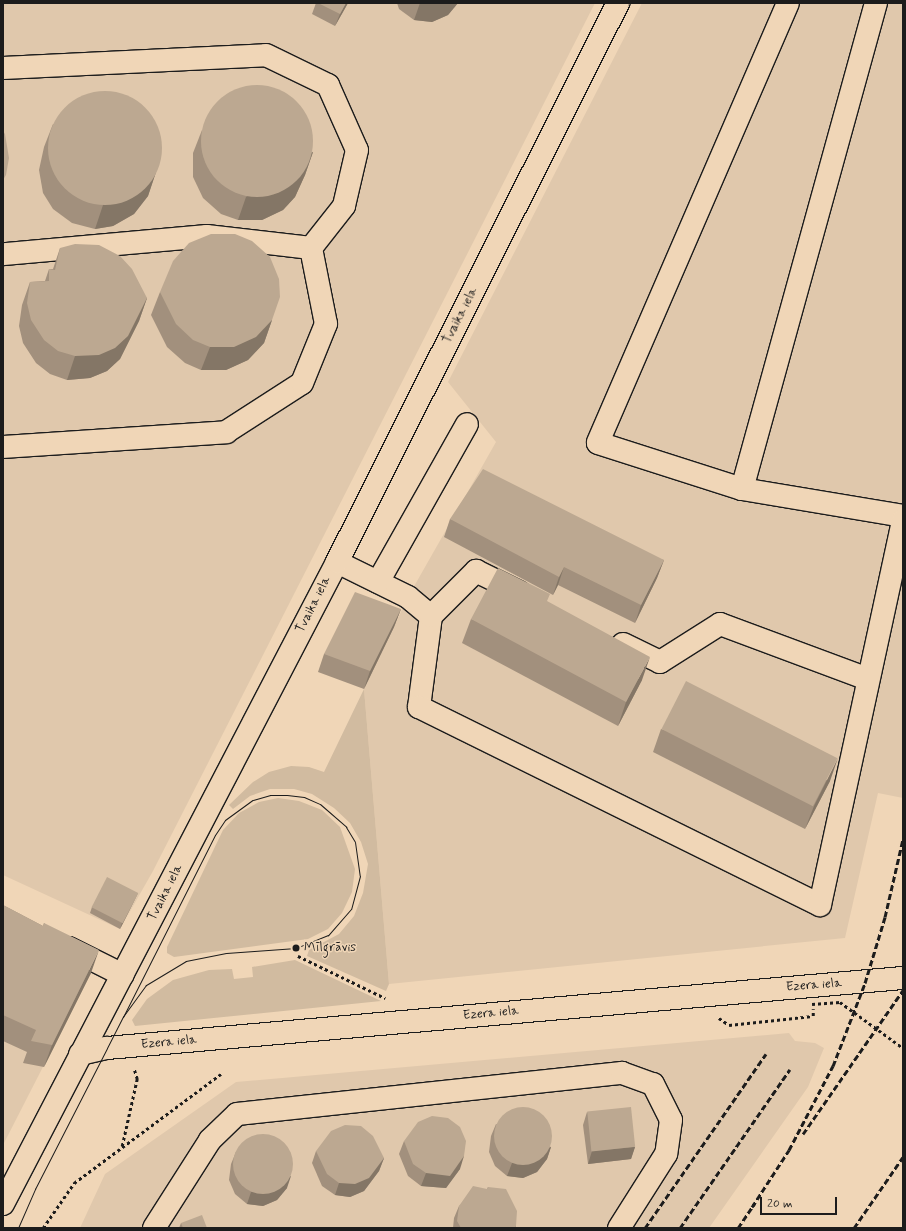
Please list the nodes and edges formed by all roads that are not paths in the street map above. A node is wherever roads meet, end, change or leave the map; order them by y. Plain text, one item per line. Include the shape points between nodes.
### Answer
1 (618, 3) edge
2 (788, 3) edge
3 (876, 3) edge
4 (3, 68) edge
5 (311, 248) junction
6 (4, 254) dead end
7 (467, 424) dead end
8 (3, 447) edge
9 (742, 489) junction
10 (903, 516) edge
11 (903, 520) edge
12 (337, 562) junction
13 (378, 582) junction
14 (540, 602) edge
15 (431, 616) junction
16 (604, 634) edge
17 (868, 679) junction
18 (52, 938) edge
19 (123, 975) junction
20 (903, 978) edge
21 (80, 1054) junction
22 (3, 1204) edge
23 (154, 1228) edge
24 (619, 1228) edge

1 - 12 street, Tvaika iela
2 - 9 street via 598,443
3 - 9 street
4 - 5 street via 266,55 328,85 357,150 344,206
5 - 6 street via 207,236
5 - 8 street via 326,324 302,383 226,432
7 - 13 street
9 - 10 street
11 - 17 street
12 - 13 street
12 - 19 street, Tvaika iela
13 - 15 street via 408,597
14 - 15 street via 476,571
15 - 17 street via 419,707 820,905
16 - 17 street via 660,662 720,624
18 - 19 street
19 - 21 street, Tvaika iela
20 - 21 street, Ezera iela via 127,1047
21 - 22 street, Tvaika iela
23 - 24 street via 210,1140 237,1114 622,1073 653,1084 671,1120 666,1154

